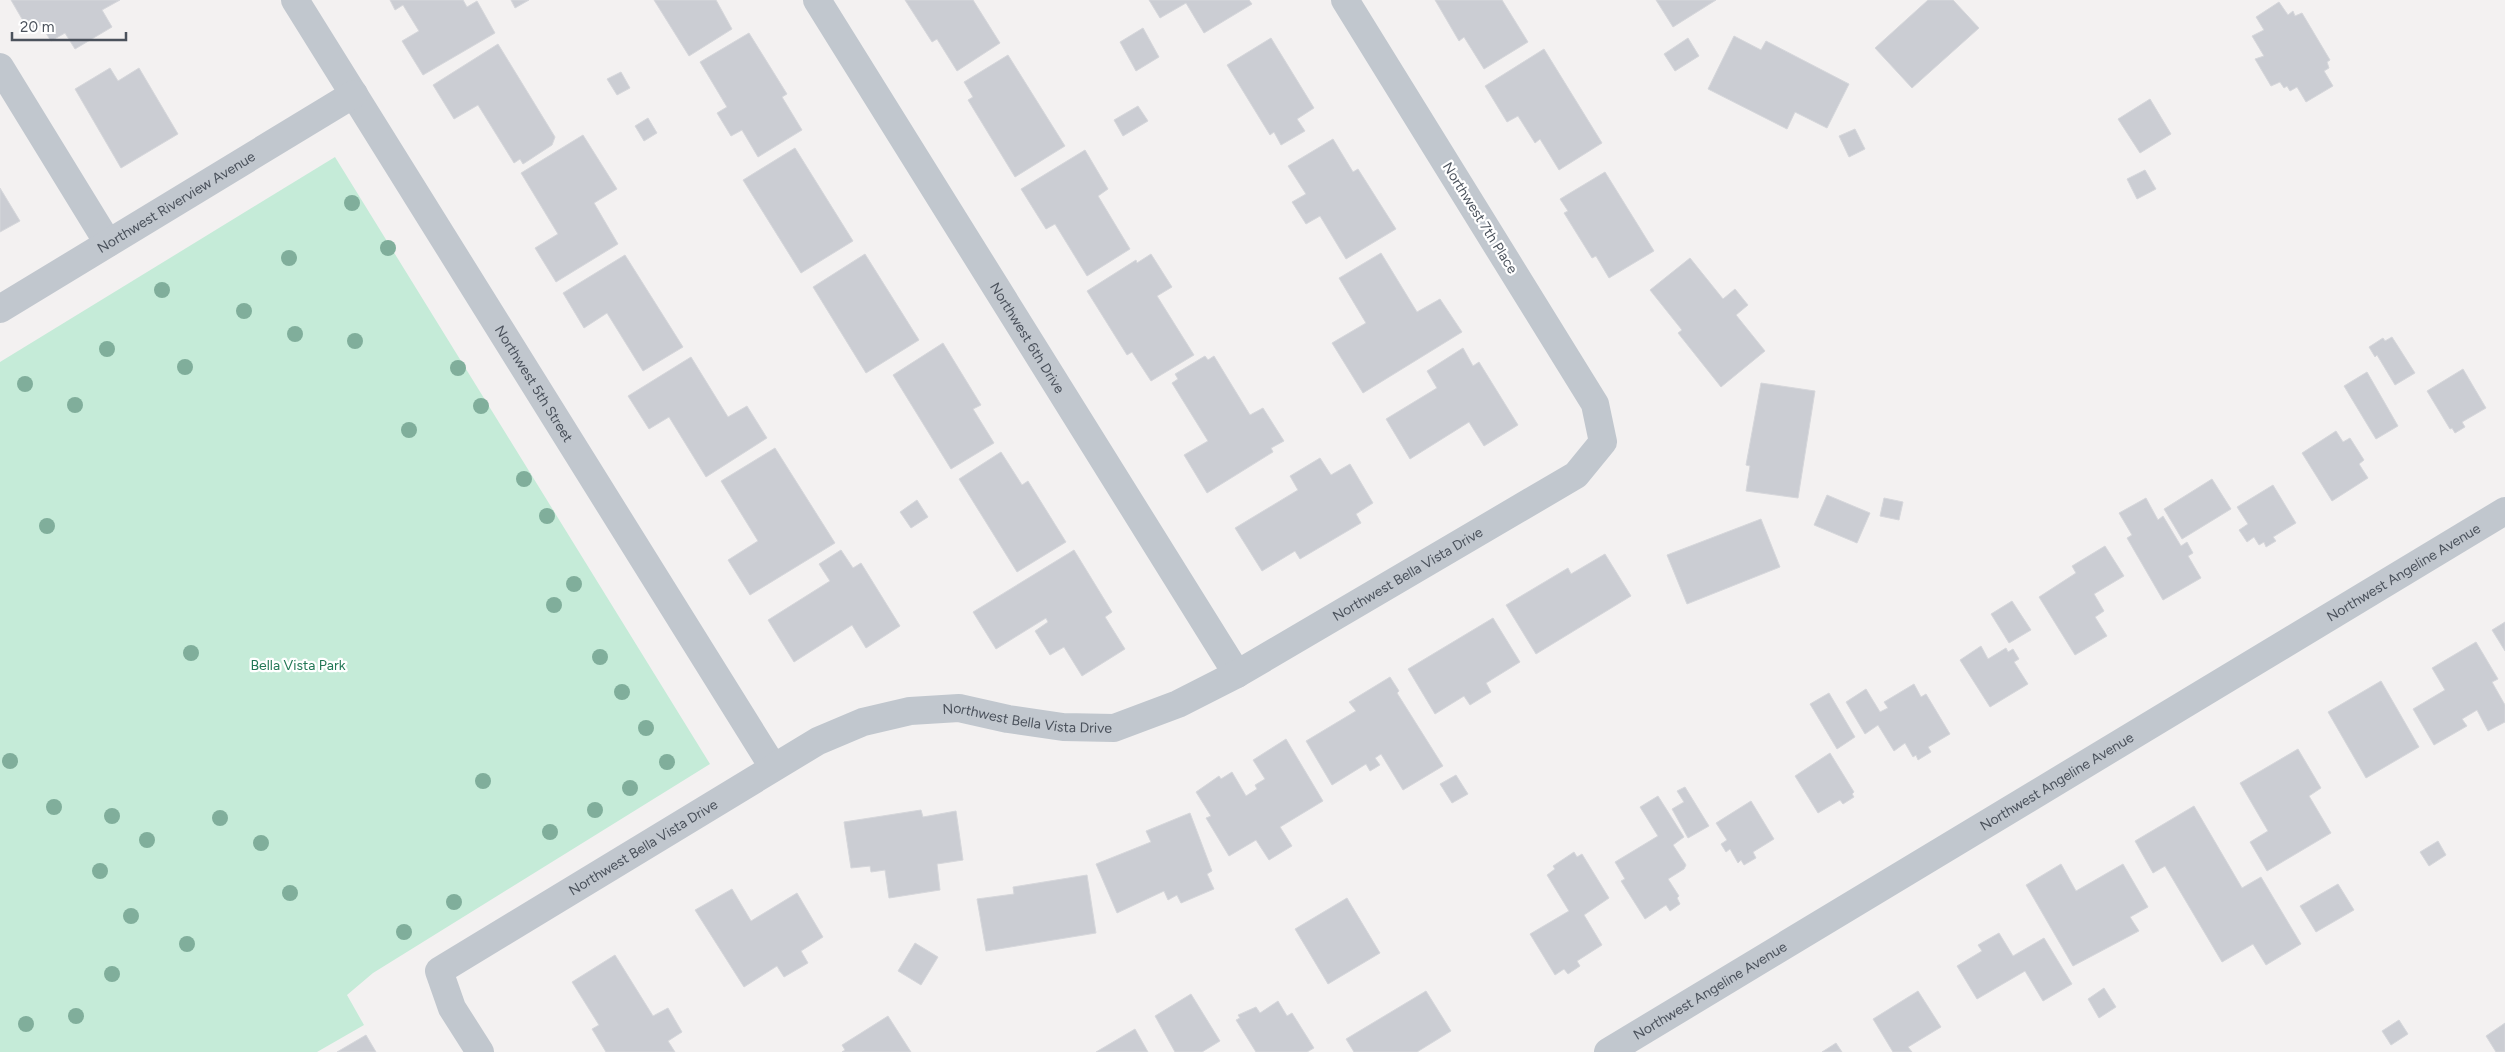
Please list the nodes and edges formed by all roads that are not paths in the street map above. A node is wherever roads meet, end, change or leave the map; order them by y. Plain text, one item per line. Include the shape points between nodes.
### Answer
1 (295, 0) edge
2 (817, 0) edge
3 (1345, 0) edge
4 (0, 67) edge
5 (354, 94) junction
6 (108, 243) junction
7 (0, 310) edge
8 (1603, 442) joint
9 (2505, 511) edge
10 (1238, 674) junction
11 (774, 768) junction
12 (480, 1052) edge
13 (1608, 1052) edge

1 - 5 street, Northwest 5th Street
2 - 10 street, Northwest 6th Drive
3 - 8 street, Northwest 7th Place via 1595,404
4 - 6 street
5 - 6 street, Northwest Riverview Avenue
5 - 11 street, Northwest 5th Street
6 - 7 street, Northwest Riverview Avenue
8 - 10 street, Northwest Bella Vista Drive via 1576,475
9 - 13 street, Northwest Angeline Avenue
10 - 11 street, Northwest Bella Vista Drive via 1178,704 1114,728 1063,727 958,708 910,711 863,722 818,741
11 - 12 street, Northwest Bella Vista Drive via 439,971 452,1008

